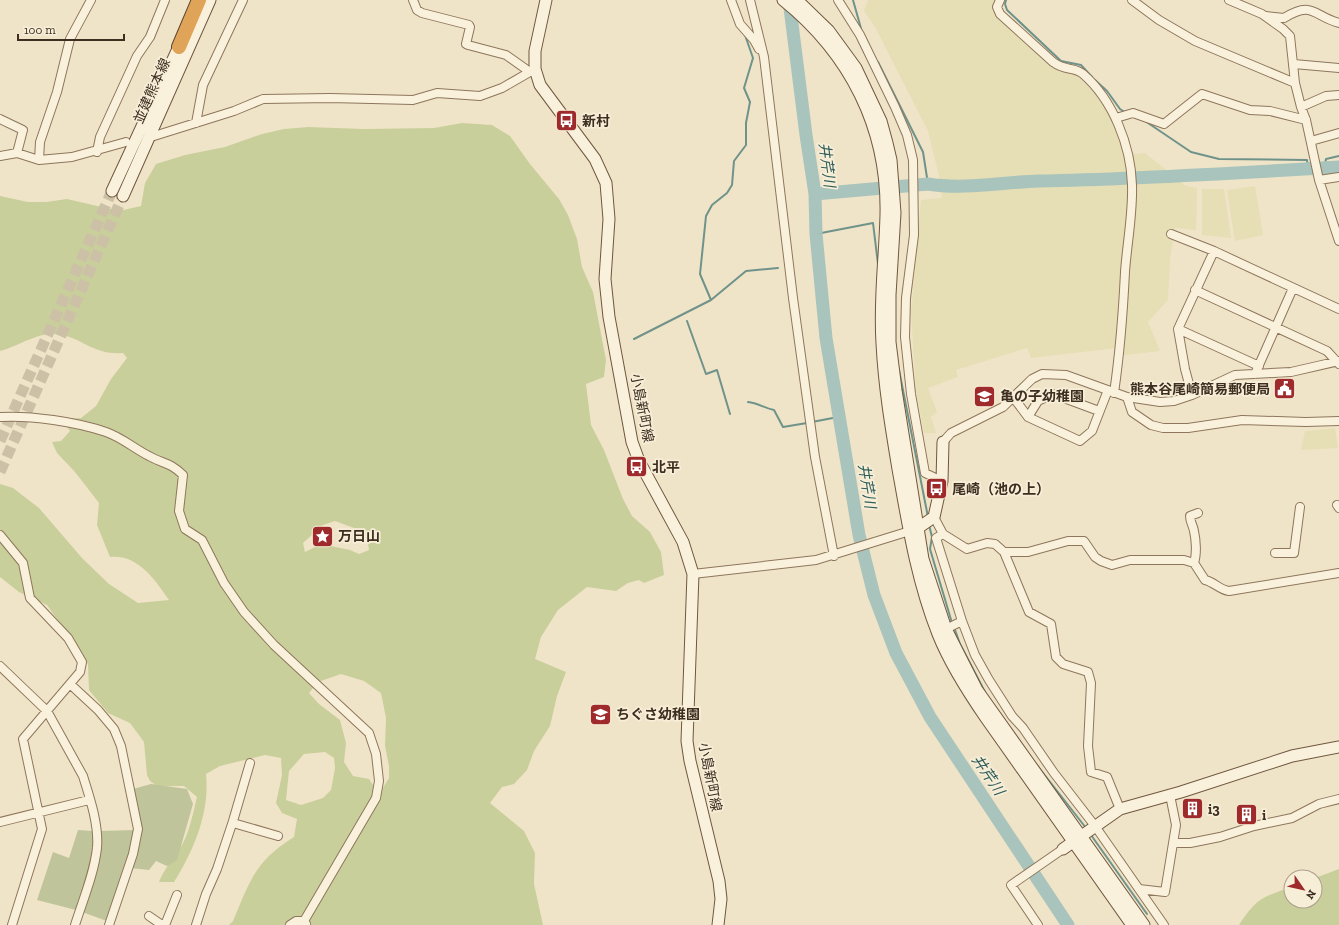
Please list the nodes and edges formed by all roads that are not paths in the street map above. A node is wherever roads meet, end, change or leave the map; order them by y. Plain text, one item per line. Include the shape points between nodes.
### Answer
1 (91, 0) edge
2 (166, 0) edge
3 (198, 0) edge
4 (210, 0) edge
5 (243, 0) edge
6 (413, 0) edge
7 (546, 0) edge
8 (731, 0) edge
9 (750, 0) edge
10 (783, 0) edge
11 (798, 0) edge
12 (838, 0) edge
13 (1000, 0) edge
14 (1132, 0) edge
15 (1229, 0) edge
16 (1262, 14) junction
17 (1339, 23) edge
18 (828, 36) junction
19 (179, 47) joint
20 (764, 57) junction
21 (1294, 64) junction
22 (1339, 68) edge
23 (532, 71) junction
24 (1295, 83) junction
25 (1339, 95) edge
26 (1301, 107) junction
27 (1116, 118) junction
28 (0, 119) edge
29 (1306, 120) junction
30 (196, 123) junction
31 (1339, 133) edge
32 (154, 136) dead end
33 (1311, 141) junction
34 (126, 142) dead end
35 (97, 152) junction
36 (18, 153) junction
37 (0, 156) edge
38 (39, 160) junction
39 (1339, 177) edge
40 (1318, 179) junction
41 (112, 190) tunnel mouth
42 (124, 196) tunnel mouth
43 (1336, 222) edge
44 (1171, 234) dead end
45 (1339, 241) edge
46 (1214, 251) junction
47 (1293, 288) junction
48 (1195, 290) junction
49 (1339, 309) edge
50 (1275, 328) junction
51 (1178, 329) junction
52 (1338, 362) edge
53 (1259, 366) junction
54 (1255, 374) junction
55 (1111, 391) junction
56 (1192, 395) junction
57 (1127, 397) junction
58 (1013, 398) junction
59 (1099, 411) junction
60 (0, 417) edge
61 (1028, 417) junction
62 (1339, 421) edge
63 (944, 442) joint
64 (942, 481) junction
65 (1300, 507) dead end
66 (1198, 513) dead end
67 (934, 517) junction
68 (913, 530) junction
69 (943, 534) junction
70 (0, 535) edge
71 (1004, 552) junction
72 (1275, 553) dead end
73 (836, 555) junction
74 (1194, 563) junction
75 (1339, 573) edge
76 (693, 574) junction
77 (962, 621) junction
78 (946, 629) junction
79 (0, 666) edge
80 (4, 675) edge
81 (70, 684) junction
82 (47, 711) junction
83 (1012, 716) junction
84 (1002, 726) junction
85 (1339, 747) edge
86 (250, 764) dead end
87 (1170, 795) junction
88 (1339, 799) edge
89 (90, 800) junction
90 (1120, 809) junction
91 (39, 812) junction
92 (0, 822) edge
93 (233, 823) junction
94 (1084, 834) junction
95 (278, 836) dead end
96 (1173, 843) junction
97 (1059, 852) joint
98 (1139, 889) junction
99 (177, 895) dead end
100 (149, 916) dead end
101 (305, 923) edge
102 (12, 925) edge
103 (76, 925) edge
104 (109, 925) edge
105 (164, 925) edge
106 (196, 925) edge
107 (290, 925) edge
108 (718, 925) edge
109 (1038, 925) edge
110 (1132, 925) edge
111 (1144, 925) edge
112 (1164, 925) edge

1 - 38 street via 70,39 58,92 40,142
2 - 35 street via 150,37 136,56 100,137
3 - 19 highway
4 - 42 street, 並建熊本線
5 - 30 street via 203,86
6 - 23 street via 417,10 422,13 469,25 466,44 506,55
7 - 23 street, 小島新町線
8 - 20 street via 740,24
9 - 20 street
10 - 18 street
11 - 18 street
12 - 64 street via 860,34 898,114 913,160 914,235 905,313 905,337 911,394 925,473
13 - 27 street via 997,7 1000,14 1061,68 1075,69 1082,73 1100,92
14 - 24 street via 1159,20 1195,41
15 - 16 street
16 - 17 street via 1284,18 1295,10 1306,7
16 - 21 street via 1290,36
18 - 68 street via 856,68 881,121 891,160 890,342
19 - 41 street, 並建熊本線
20 - 73 street via 814,450
21 - 22 street
21 - 24 street
23 - 30 street via 502,88 480,96 437,93 413,100 263,100
23 - 76 street, 小島新町線 via 596,159 606,183 609,218 605,279 609,317 632,442 639,461 683,542
24 - 26 street
25 - 26 street via 1326,96
26 - 29 street
27 - 29 street via 1133,113 1164,124 1202,94 1250,110 1270,111
27 - 55 street via 1123,134 1132,184 1121,347
28 - 36 street via 23,130
29 - 33 street
30 - 32 street
31 - 33 street
33 - 40 street
34 - 35 street
35 - 38 street
36 - 37 street
36 - 38 street
39 - 40 street
40 - 43 street
43 - 45 street
44 - 46 street
46 - 47 street
46 - 48 street
47 - 49 street
47 - 50 street
48 - 50 street
48 - 51 street
50 - 52 street via 1326,351
50 - 53 street
51 - 53 street
51 - 56 street
52 - 54 street via 1291,372
53 - 54 street
54 - 56 street via 1234,375
55 - 57 street
55 - 58 street via 1066,375 1051,373 1032,379
55 - 59 street
56 - 57 street via 1174,401 1160,402
57 - 62 street via 1132,412 1151,425 1162,428 1188,428 1242,420
58 - 61 street
58 - 63 street via 1003,407 951,433
59 - 61 street via 1053,394 1038,402
59 - 61 street via 1092,430 1080,441
60 - 101 street via 58,421 107,432 150,457 174,465 183,475 179,511 185,529 202,540 224,583 244,612 274,645 369,733 376,754 379,781 376,798
63 - 64 street
64 - 67 street
65 - 72 street via 1294,553
66 - 74 street via 1190,516 1194,530
67 - 68 street
67 - 69 street
68 - 73 street
68 - 78 street
68 - 94 street via 929,609 938,636 953,664 986,718
69 - 71 street via 967,549 987,543 996,544
69 - 77 street via 936,538
70 - 81 street via 23,563 30,598 68,638 82,662 80,672
71 - 74 street via 1028,552 1068,541 1084,541 1095,557 1112,564 1130,560 1184,560
71 - 90 street via 1028,612 1052,624 1056,657 1063,664 1088,672 1091,683 1088,746 1091,772 1107,777
73 - 76 street via 816,560
74 - 75 street via 1205,580 1229,592
76 - 108 street, 小島新町線 via 687,741 722,899
77 - 78 street
77 - 83 street via 975,655
78 - 84 street via 977,690
79 - 80 street
80 - 82 street
81 - 82 street
81 - 104 street via 114,729 123,754 138,829
82 - 89 street via 83,776
82 - 91 street via 23,739
83 - 84 street
83 - 94 street via 1054,773
84 - 94 street
85 - 87 street via 1292,756
86 - 93 street
87 - 90 street
87 - 96 street via 1176,825
88 - 96 street via 1319,804 1292,818 1220,837 1190,843
89 - 91 street
89 - 103 street via 97,828 97,847
90 - 94 street
91 - 92 street
91 - 102 street via 42,829
93 - 95 street
93 - 106 street
94 - 97 street
94 - 98 street
94 - 110 street
94 - 111 street
96 - 98 street via 1165,892
97 - 109 street via 1011,885
98 - 112 street
99 - 105 street
100 - 105 street
101 - 107 street via 296,921

